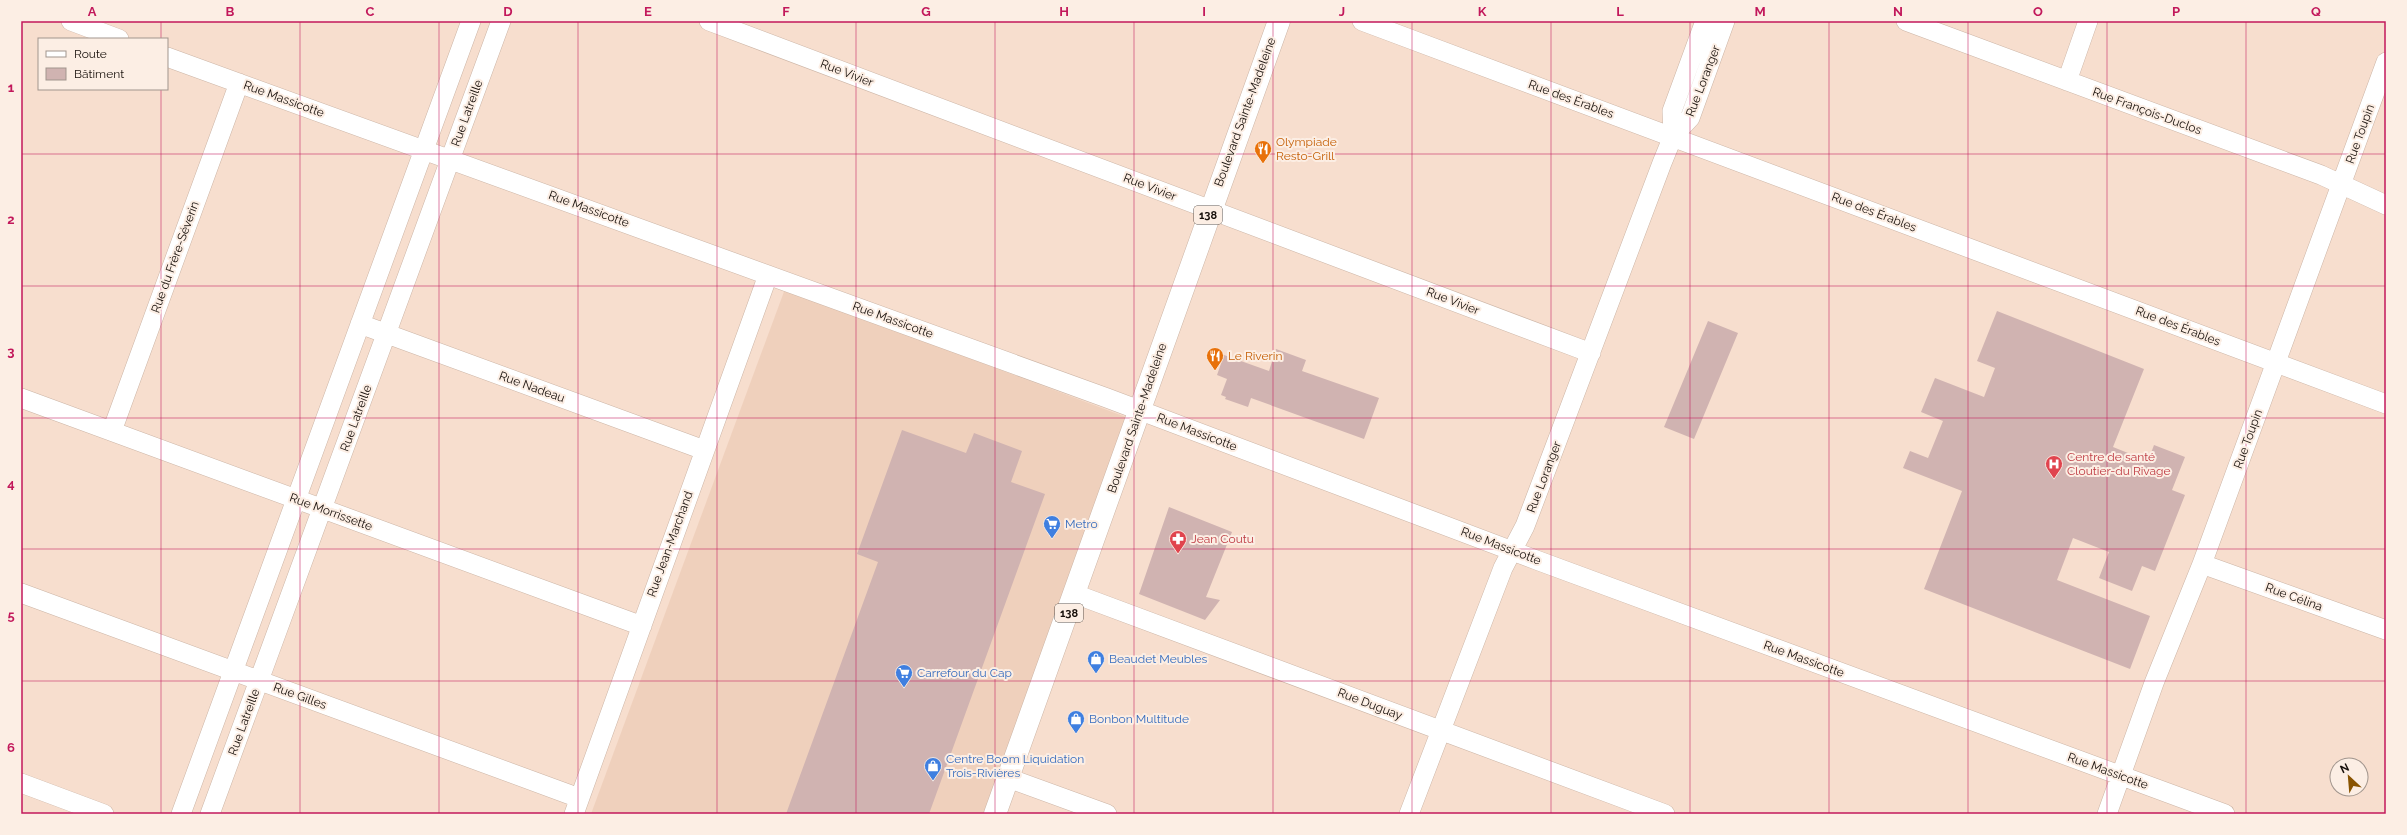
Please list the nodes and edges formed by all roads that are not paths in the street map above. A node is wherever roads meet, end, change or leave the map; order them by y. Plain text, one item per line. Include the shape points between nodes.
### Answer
1 (71, 21) edge
2 (471, 21) edge
3 (501, 21) edge
4 (708, 21) edge
5 (1279, 21) edge
6 (1362, 21) edge
7 (1705, 21) edge
8 (1725, 21) edge
9 (1908, 21) edge
10 (2088, 21) edge
11 (116, 38) edge
12 (168, 57) edge
13 (2386, 62) edge
14 (2067, 81) junction
15 (239, 83) junction
16 (1673, 136) junction
17 (424, 150) junction
18 (450, 159) junction
19 (2342, 186) junction
20 (2386, 205) edge
21 (1210, 210) junction
22 (768, 275) junction
23 (360, 324) junction
24 (386, 333) junction
25 (1591, 353) junction
26 (2276, 363) junction
27 (21, 398) edge
28 (2386, 404) edge
29 (1140, 411) junction
30 (112, 431) junction
31 (704, 450) junction
32 (296, 499) junction
33 (322, 508) junction
34 (1512, 550) junction
35 (2202, 564) junction
36 (21, 593) edge
37 (1076, 594) junction
38 (642, 626) junction
39 (2386, 630) edge
40 (233, 671) junction
41 (259, 681) junction
42 (1440, 731) junction
43 (2121, 776) junction
44 (1008, 778) junction
45 (21, 783) edge
46 (577, 806) edge
47 (104, 814) edge
48 (181, 814) edge
49 (210, 814) edge
50 (995, 814) edge
51 (1107, 814) edge
52 (1409, 814) edge
53 (1665, 814) edge
54 (2107, 814) edge
55 (2226, 814) edge

1 - 11 street
2 - 17 street
3 - 18 street, Rue Latreille
4 - 21 street, Rue Vivier
5 - 21 main road, Boulevard Sainte-Madeleine / 138
6 - 16 street, Rue des Érables
7 - 16 street, Rue Loranger via 1672,111
8 - 16 street, Rue Loranger via 1690,118
9 - 14 street, Rue François-Duclos
10 - 14 street
12 - 15 street, Rue Massicotte
13 - 19 street, Rue Toupin
14 - 19 street, Rue François-Duclos via 2314,173
15 - 17 street, Rue Massicotte
15 - 30 street, Rue du Frère-Séverin
16 - 25 street, Rue Loranger
16 - 26 street, Rue des Érables
17 - 18 street, Rue Massicotte
17 - 23 street
18 - 22 street, Rue Massicotte
18 - 24 street, Rue Latreille
19 - 20 street, Rue François-Duclos
19 - 26 street, Rue Toupin
21 - 25 street, Rue Vivier
21 - 29 main road, Boulevard Sainte-Madeleine / 138
22 - 29 street, Rue Massicotte
22 - 31 street, Rue Jean-Marchand
23 - 24 street, Rue Nadeau
23 - 32 street
24 - 31 street, Rue Nadeau
24 - 33 street, Rue Latreille
25 - 34 street, Rue Loranger via 1525,526
26 - 28 street, Rue des Érables
26 - 35 street, Rue Toupin
27 - 30 street, Rue Morrissette
29 - 34 street, Rue Massicotte
29 - 37 main road, Boulevard Sainte-Madeleine / 138
30 - 32 street, Rue Morrissette
31 - 38 street, Rue Jean-Marchand
32 - 33 street, Rue Morrissette
32 - 40 street
33 - 38 street, Rue Morrissette
33 - 41 street, Rue Latreille
34 - 42 street, Rue Loranger
34 - 43 street, Rue Massicotte
35 - 39 street, Rue Célina
35 - 43 street, Rue Toupin via 2154,683
36 - 40 street, Rue Gilles
37 - 42 street, Rue Duguay
37 - 44 main road, Boulevard Sainte-Madeleine / 138
38 - 46 street, Rue Jean-Marchand
40 - 41 street, Rue Gilles
40 - 48 street
41 - 46 street, Rue Gilles
41 - 49 street, Rue Latreille
42 - 52 street, Rue Loranger
42 - 53 street, Rue Duguay
43 - 54 street, Rue Toupin
43 - 55 street, Rue Massicotte
44 - 50 main road, Boulevard Sainte-Madeleine / 138
44 - 51 street
45 - 47 street

